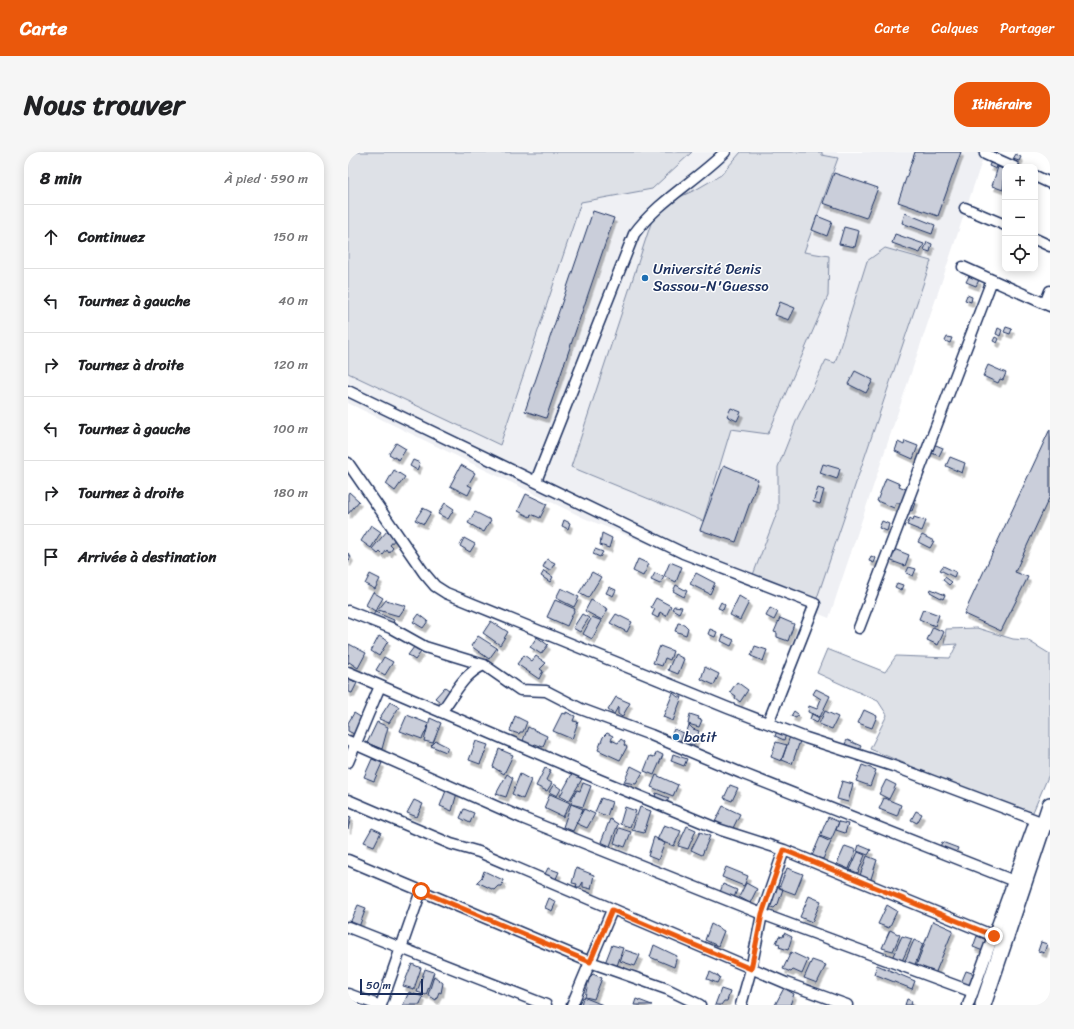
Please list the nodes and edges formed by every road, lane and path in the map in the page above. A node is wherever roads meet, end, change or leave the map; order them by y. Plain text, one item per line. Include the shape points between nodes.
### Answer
1 (726, 152) edge
2 (985, 154) dead end
3 (1007, 164) edge
4 (1038, 177) edge
5 (1050, 183) edge
6 (966, 208) dead end
7 (1002, 224) edge
8 (1038, 240) edge
9 (1050, 246) edge
10 (963, 267) dead end
11 (992, 280) junction
12 (1050, 291) edge
13 (1047, 305) edge
14 (348, 391) edge
15 (348, 463) edge
16 (536, 481) junction
17 (348, 611) edge
18 (859, 628) dead end
19 (484, 665) junction
20 (348, 672) edge
21 (380, 686) junction
22 (442, 712) junction
23 (768, 723) junction
24 (352, 743) edge
25 (348, 762) edge
26 (348, 800) edge
27 (1050, 805) edge
28 (1043, 823) edge
29 (784, 850) junction
30 (348, 860) edge
31 (1014, 881) junction
32 (421, 891) junction
33 (612, 910) junction
34 (762, 914) junction
35 (348, 927) edge
36 (994, 936) junction
37 (401, 947) junction
38 (590, 962) junction
39 (751, 969) junction
40 (973, 992) junction
41 (348, 994) edge
42 (378, 1005) edge
43 (381, 1005) edge
44 (546, 1005) edge
45 (572, 1005) edge
46 (700, 1005) edge
47 (741, 1005) edge
48 (846, 1005) edge
49 (968, 1005) edge
50 (983, 1005) edge

1 - 16 street via 707,170 661,203 634,234
2 - 3 street
4 - 5 street
6 - 7 street
8 - 9 street
10 - 11 street
11 - 13 street
11 - 18 street
12 - 13 street
14 - 16 street
15 - 23 street via 424,573 435,586 446,593 713,703
16 - 23 street via 683,553 816,604
17 - 19 street via 391,628 425,647
19 - 22 street via 472,670 463,680
19 - 31 street via 520,690 546,691 581,709 651,734 741,773
20 - 21 street
21 - 22 street
21 - 24 street
22 - 29 street via 722,830
23 - 28 street via 893,766
24 - 25 street
24 - 34 street via 522,818
26 - 33 street via 451,844 479,852
27 - 28 main road
28 - 31 street
28 - 50 main road
29 - 34 street
29 - 36 street
30 - 32 street
31 - 36 street
32 - 37 street
32 - 38 street
33 - 38 street
33 - 39 street
34 - 39 street
34 - 40 street
35 - 37 street
36 - 40 street
37 - 43 street
37 - 44 street
38 - 45 street
38 - 46 street via 667,989
39 - 47 street
39 - 48 street
40 - 49 street
41 - 42 street

